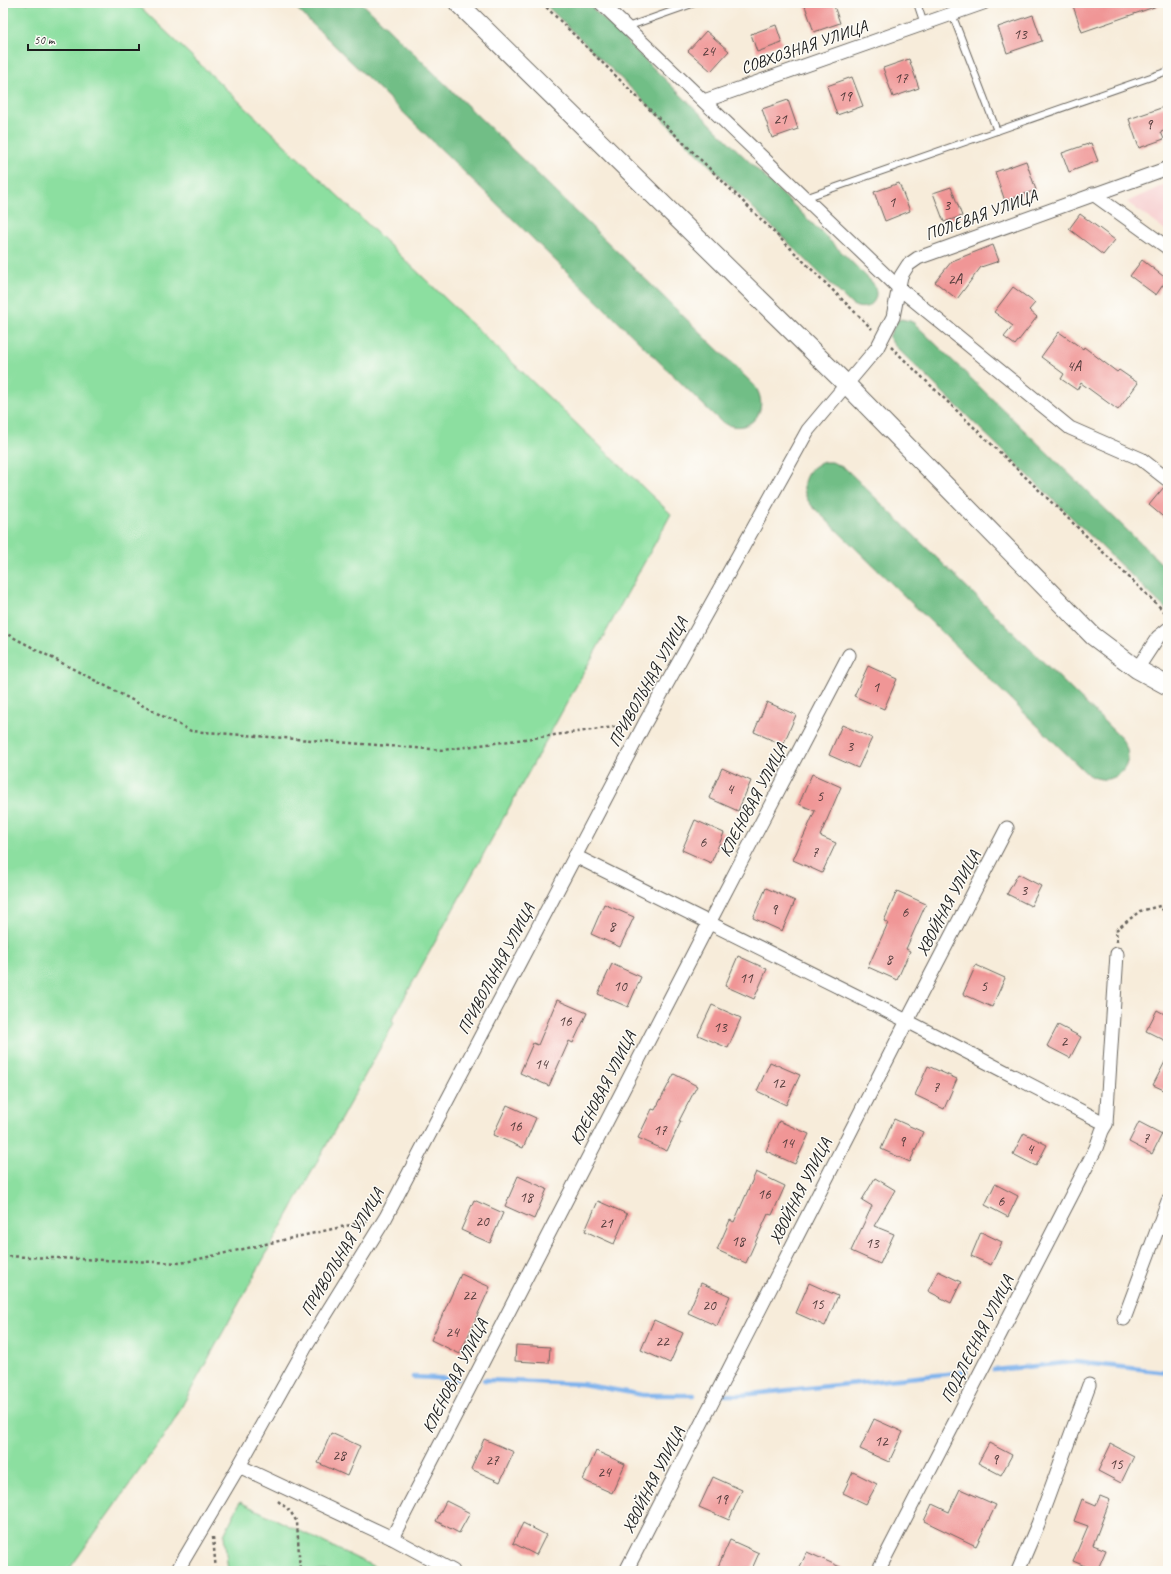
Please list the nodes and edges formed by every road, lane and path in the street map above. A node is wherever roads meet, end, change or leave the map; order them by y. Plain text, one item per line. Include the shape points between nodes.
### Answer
1 (458, 3) edge
2 (542, 3) edge
3 (601, 3) edge
4 (695, 3) edge
5 (917, 3) edge
6 (983, 3) edge
7 (952, 14) junction
8 (924, 24) junction
9 (626, 27) junction
10 (1168, 71) edge
11 (704, 101) junction
12 (997, 131) junction
13 (1168, 168) edge
14 (1093, 194) junction
15 (805, 198) junction
16 (1168, 248) edge
17 (900, 289) junction
18 (882, 338) junction
19 (847, 385) junction
20 (1168, 480) edge
21 (1168, 615) edge
22 (1168, 629) edge
23 (3, 632) edge
24 (849, 655) dead end
25 (1137, 669) junction
26 (1167, 684) edge
27 (645, 723) junction
28 (1007, 828) dead end
29 (575, 856) junction
30 (1168, 917) edge
31 (708, 923) junction
32 (1117, 954) joint
33 (907, 1021) junction
34 (1106, 1124) junction
35 (1168, 1201) edge
36 (386, 1217) junction
37 (3, 1256) edge
38 (1124, 1319) dead end
39 (1089, 1385) dead end
40 (239, 1466) junction
41 (274, 1498) dead end
42 (211, 1512) junction
43 (392, 1538) junction
44 (177, 1571) edge
45 (216, 1571) edge
46 (300, 1571) edge
47 (453, 1571) edge
48 (626, 1571) edge
49 (878, 1571) edge
50 (1018, 1571) edge

1 - 19 street
2 - 18 path
3 - 9 street
4 - 9 lane
5 - 8 lane
6 - 7 street, СОВХОЗНАЯ УЛИЦА
7 - 8 street, СОВХОЗНАЯ УЛИЦА
7 - 12 lane
8 - 11 street, СОВХОЗНАЯ УЛИЦА
9 - 11 street
10 - 12 lane
11 - 15 street
12 - 15 lane
13 - 14 street, ПОЛЕВАЯ УЛИЦА
14 - 16 street
14 - 17 street, ПОЛЕВАЯ УЛИЦА via 918,258 908,265 902,276
15 - 17 street
17 - 18 street, ПОЛЕВАЯ УЛИЦА via 893,317
17 - 20 street via 1070,428 1141,459
18 - 19 street, ПРИВОЛЬНАЯ УЛИЦА
18 - 21 path
19 - 25 street via 1093,636
19 - 27 street, ПРИВОЛЬНАЯ УЛИЦА via 808,430
22 - 25 street via 1158,637
23 - 27 path via 191,731 443,750
24 - 31 street, КЛЕНОВАЯ УЛИЦА
25 - 26 street
27 - 29 street, ПРИВОЛЬНАЯ УЛИЦА
28 - 33 street, ХВОЙНАЯ УЛИЦА
29 - 31 street
29 - 36 street, ПРИВОЛЬНАЯ УЛИЦА
30 - 32 path via 1160,906 1140,911 1116,930
31 - 33 street
31 - 43 street, КЛЕНОВАЯ УЛИЦА
32 - 34 street
33 - 34 street
33 - 48 street, ХВОЙНАЯ УЛИЦА
34 - 49 street, ПОДЛЕСНАЯ УЛИЦА
35 - 38 street
36 - 37 path via 181,1263
36 - 40 street, ПРИВОЛЬНАЯ УЛИЦА via 305,1348
39 - 50 street
40 - 42 street, ПРИВОЛЬНАЯ УЛИЦА
40 - 43 street
41 - 46 path via 290,1511 296,1522
42 - 44 street, ПРИВОЛЬНАЯ УЛИЦА
42 - 45 path
43 - 47 street

